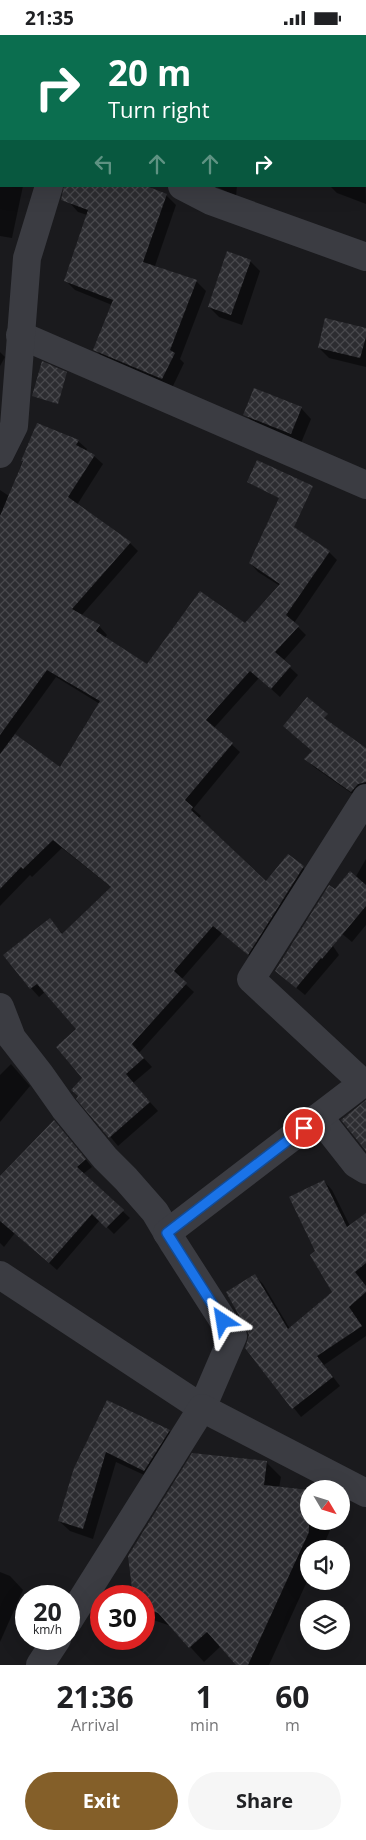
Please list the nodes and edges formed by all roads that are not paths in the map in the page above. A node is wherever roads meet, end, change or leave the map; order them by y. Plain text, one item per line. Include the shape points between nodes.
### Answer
1 (49, 187) edge
2 (184, 187) edge
3 (366, 257) edge
4 (20, 335) junction
5 (0, 454) edge
6 (366, 485) edge
7 (366, 798) edge
8 (0, 1007) edge
9 (319, 1117) junction
10 (366, 1171) edge
11 (167, 1233) junction
12 (0, 1275) edge
13 (202, 1408) junction
14 (366, 1493) edge
15 (80, 1602) edge
16 (50, 1650) edge
17 (40, 1665) edge

1 - 4 street via 27,258
2 - 3 street via 211,201
4 - 5 street via 14,426
4 - 6 street
7 - 9 street via 251,979 363,1083
8 - 11 street via 12,1038 64,1109 104,1158 155,1211
9 - 10 street via 356,1164
9 - 11 street
11 - 13 street via 233,1336
12 - 13 street
13 - 14 street
13 - 15 street
16 - 17 street

